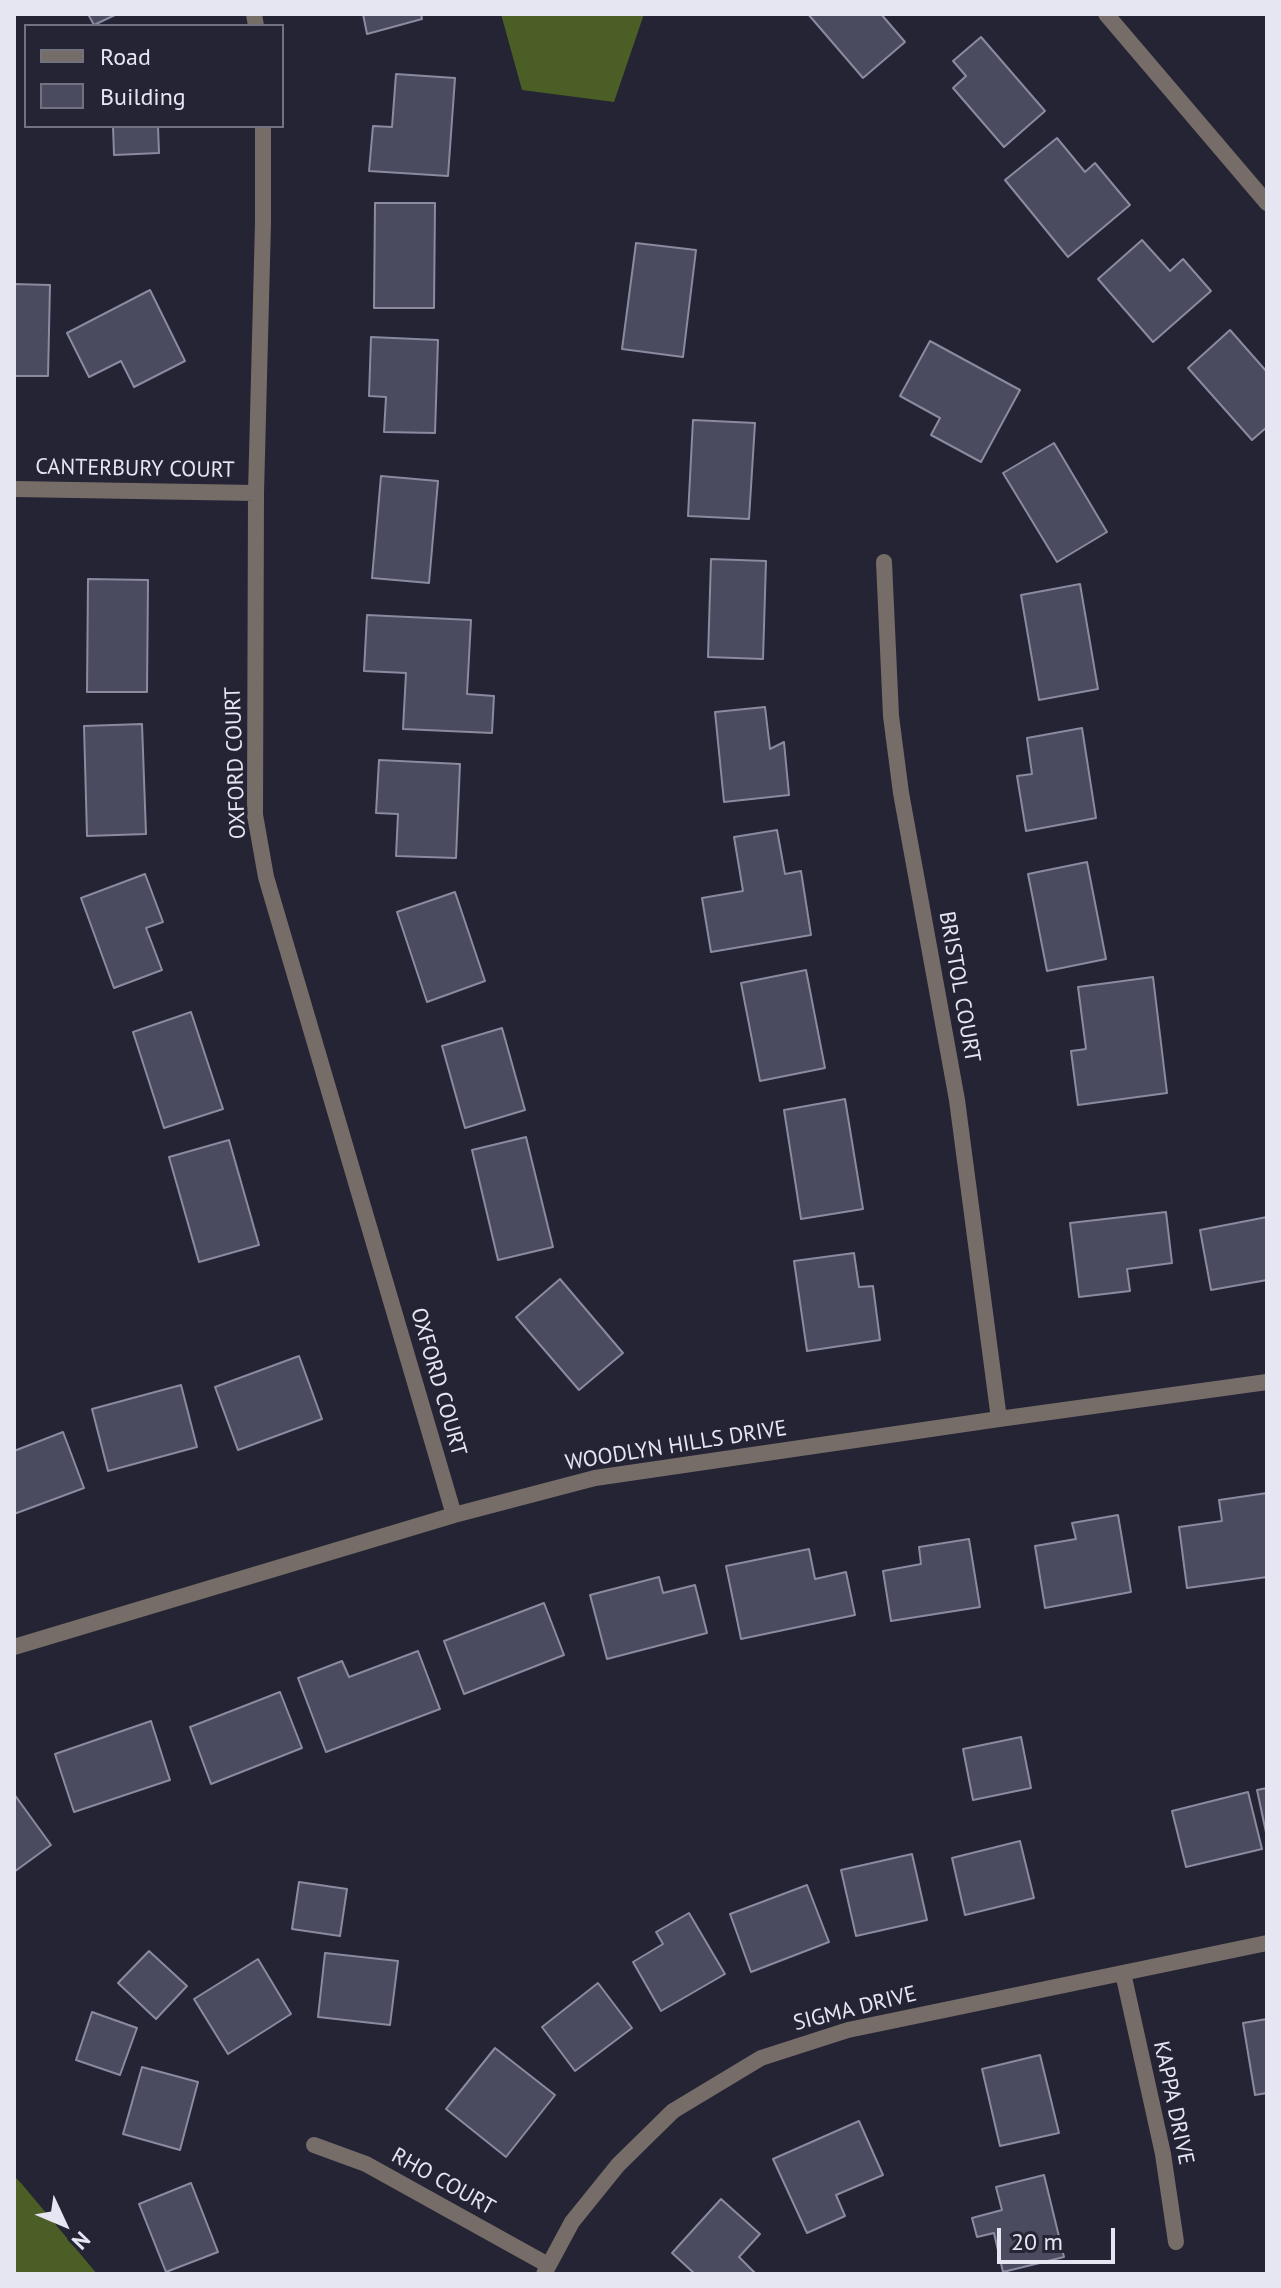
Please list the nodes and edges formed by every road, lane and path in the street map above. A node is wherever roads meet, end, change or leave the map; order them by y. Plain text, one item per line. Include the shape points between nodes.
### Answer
1 (1106, 14) edge
2 (263, 128) edge
3 (1267, 203) edge
4 (14, 489) edge
5 (256, 493) junction
6 (884, 562) dead end
7 (1267, 1382) edge
8 (999, 1419) junction
9 (454, 1515) junction
10 (14, 1647) edge
11 (1267, 1943) edge
12 (1123, 1973) junction
13 (314, 2145) dead end
14 (1176, 2242) dead end
15 (546, 2270) edge

1 - 3 street
2 - 5 street, OXFORD COURT
4 - 5 street, CANTERBURY COURT
5 - 9 street, OXFORD COURT via 255,815 266,877
6 - 8 street, BRISTOL COURT via 891,716 901,793 957,1100
7 - 8 street, WOODLYN HILLS DRIVE
8 - 9 street, WOODLYN HILLS DRIVE via 595,1478
9 - 10 street, WOODLYN HILLS DRIVE
11 - 12 street, SIGMA DRIVE
12 - 14 street, KAPPA DRIVE via 1163,2154
12 - 15 street, SIGMA DRIVE via 848,2030 761,2058 673,2111 618,2165 572,2222
13 - 15 street, RHO COURT via 366,2164

